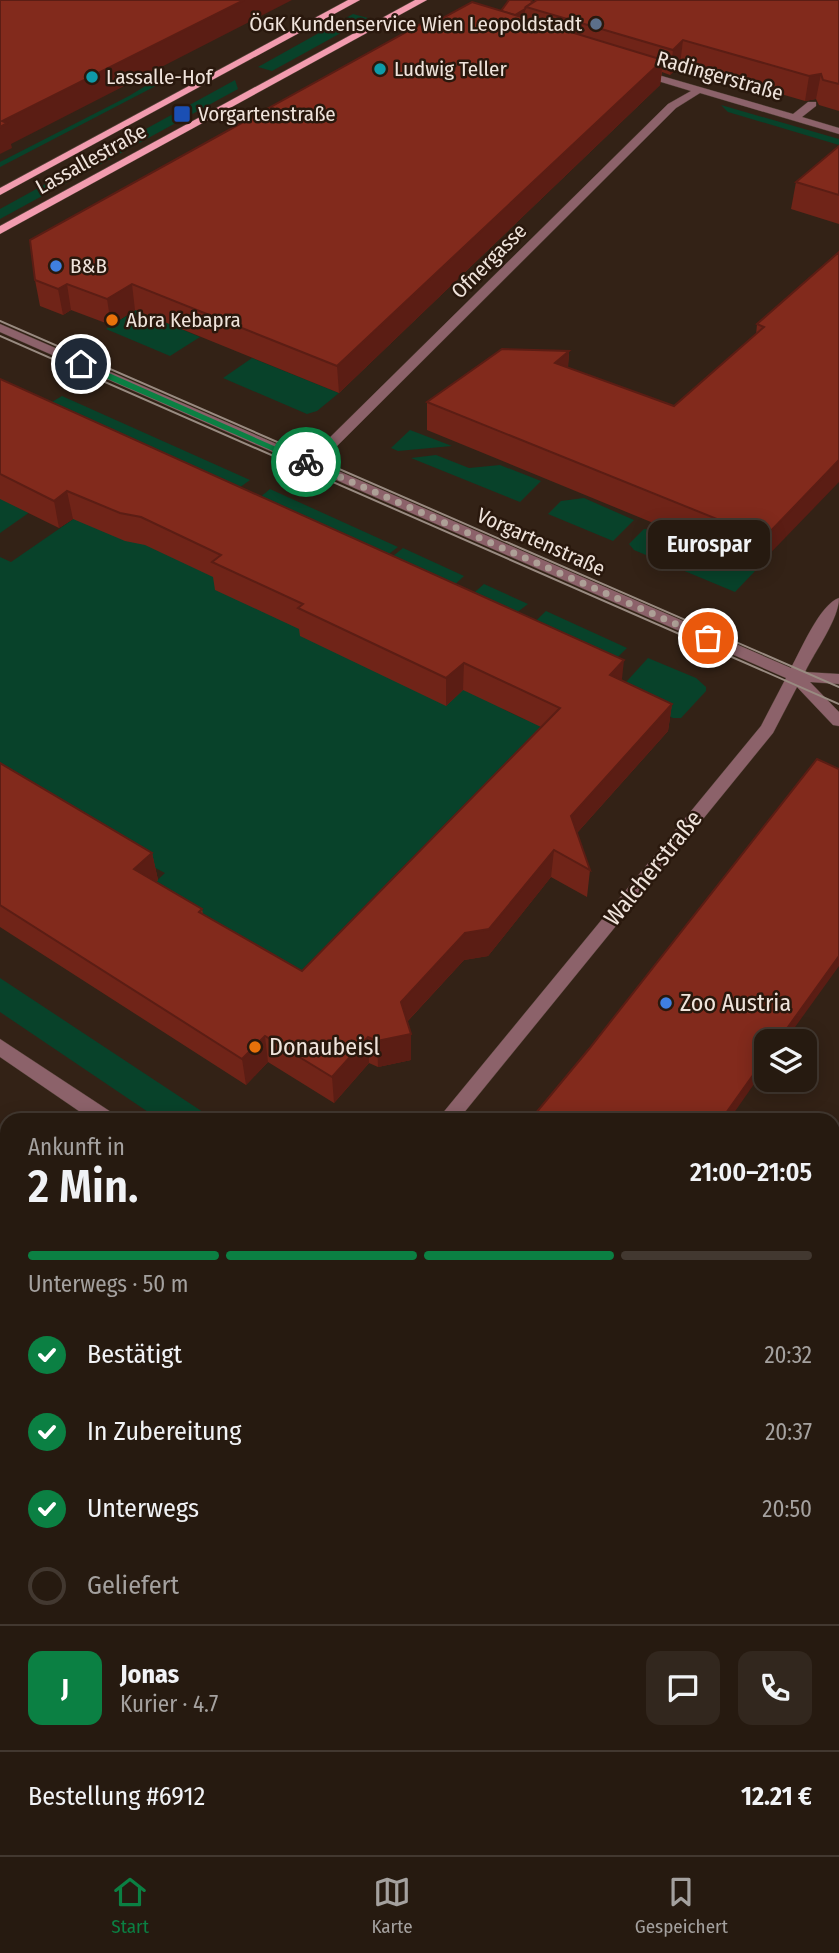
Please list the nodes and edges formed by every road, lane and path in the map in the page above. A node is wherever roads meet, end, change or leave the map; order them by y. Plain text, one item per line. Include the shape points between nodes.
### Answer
1 (355, 0) edge
2 (422, 0) edge
3 (633, 70) edge
4 (699, 90) junction
5 (812, 104) edge
6 (795, 118) junction
7 (839, 131) edge
8 (0, 192) edge
9 (0, 231) edge
10 (0, 328) edge
11 (311, 464) junction
12 (839, 603) edge
13 (795, 676) junction
14 (839, 679) edge
15 (839, 721) edge
16 (0, 1047) edge
17 (97, 1113) edge
18 (453, 1113) edge

1 - 8 main road, Lassallestraße
2 - 9 main road, Lassallestraße
3 - 4 street, Radingerstraße
4 - 6 street, Radingerstraße
4 - 11 street, Ofnergasse via 672,106
5 - 6 street
6 - 7 street, Radingerstraße
10 - 11 street, Vorgartenstraße
11 - 13 street, Vorgartenstraße
12 - 13 street, Walcherstraße via 822,624
13 - 14 street, Vorgartenstraße
13 - 15 street, Vorgartenstraße
13 - 18 street, Walcherstraße via 766,729
16 - 17 street

